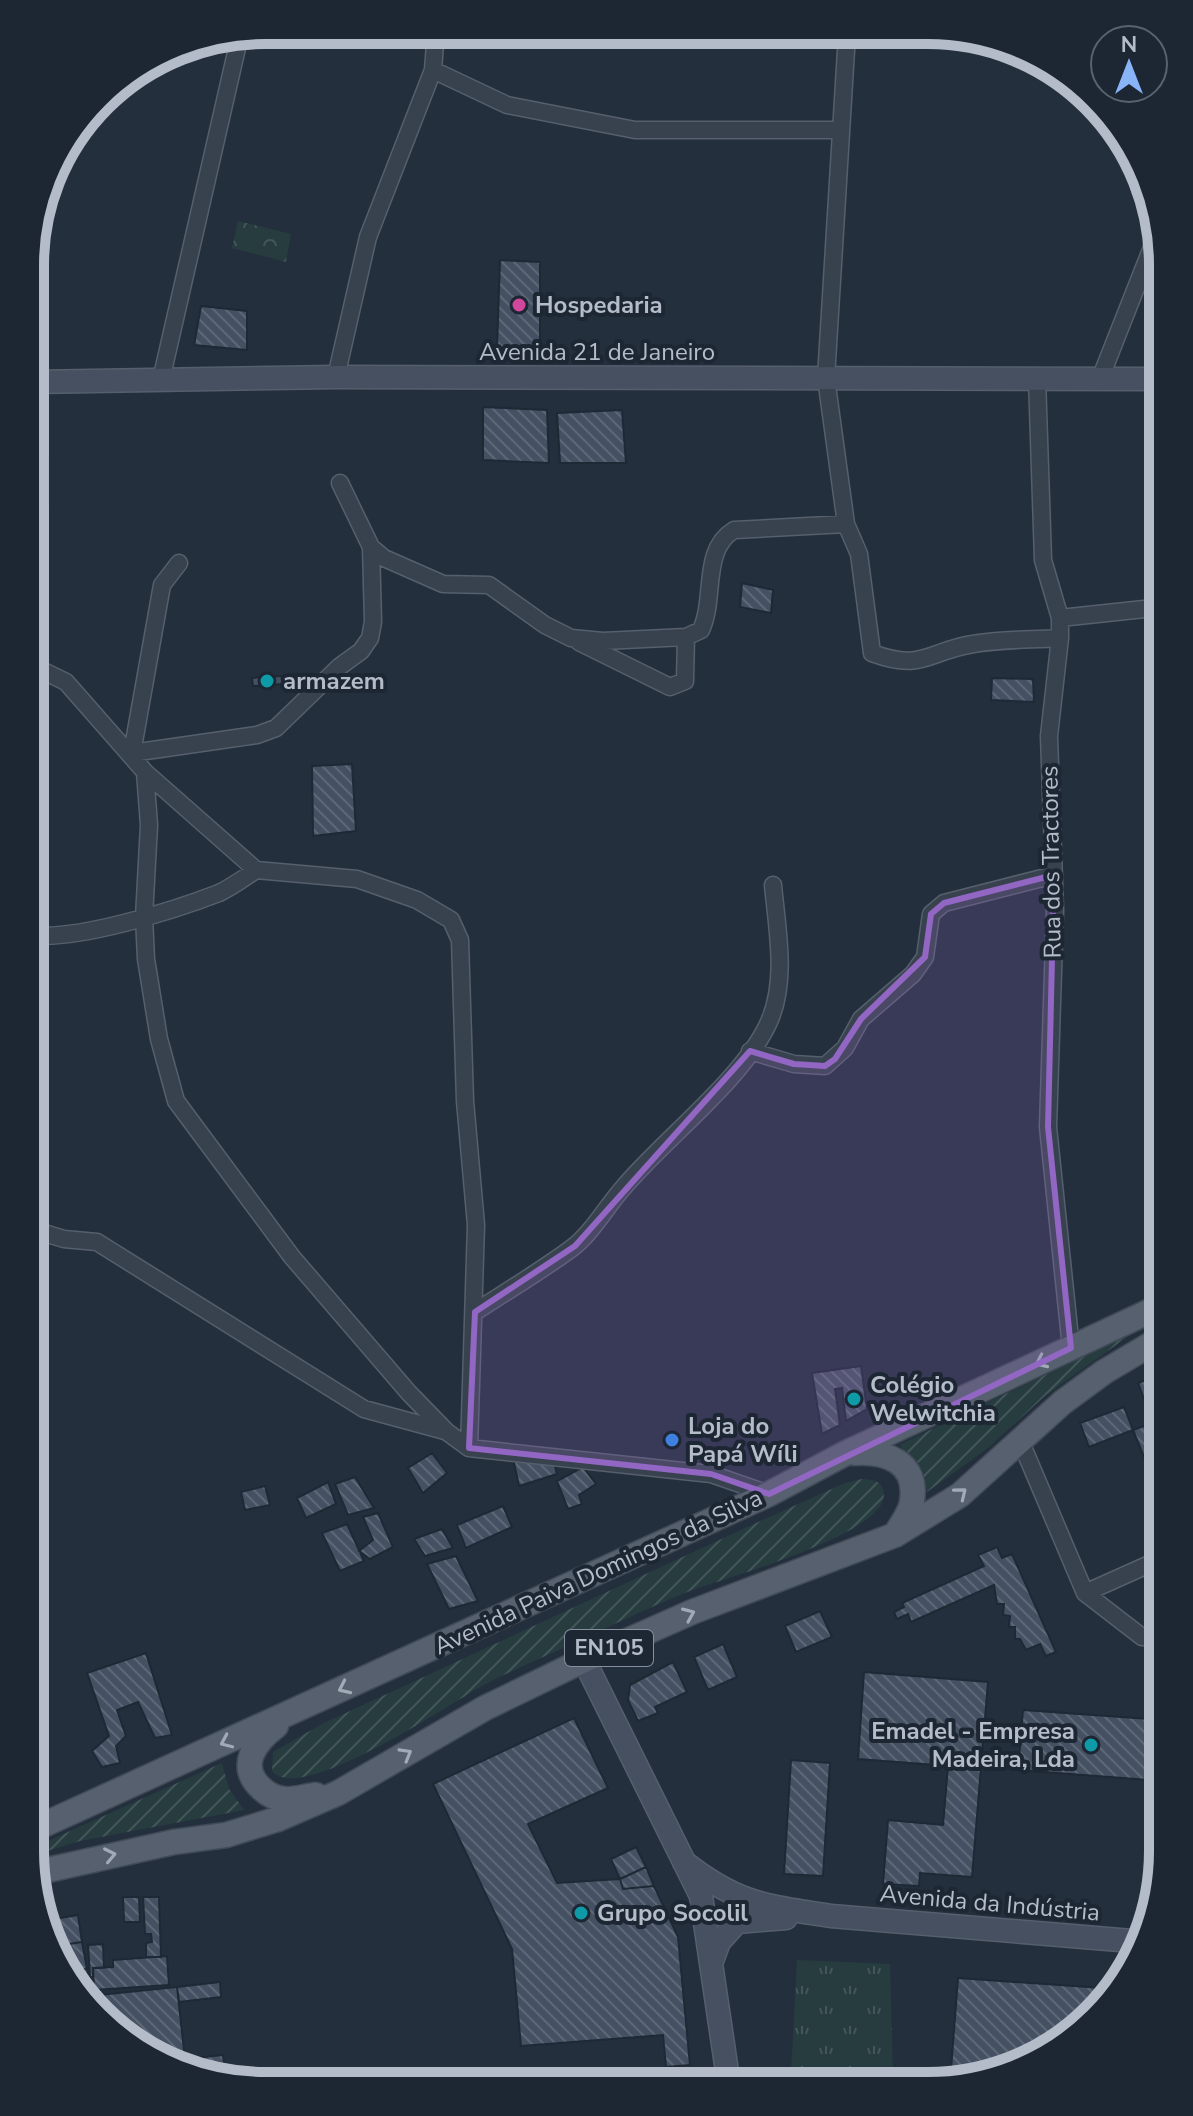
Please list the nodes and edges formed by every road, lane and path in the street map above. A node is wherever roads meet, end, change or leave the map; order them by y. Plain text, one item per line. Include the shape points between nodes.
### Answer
1 (435, 44) edge
2 (846, 44) edge
3 (238, 46) edge
4 (433, 70) junction
5 (840, 130) junction
6 (1148, 256) edge
7 (336, 377) junction
8 (826, 378) junction
9 (1037, 378) junction
10 (1100, 379) junction
11 (1149, 379) edge
12 (161, 380) junction
13 (44, 382) edge
14 (340, 483) dead end
15 (846, 524) junction
16 (371, 547) junction
17 (179, 563) dead end
18 (1149, 608) edge
19 (1060, 618) junction
20 (686, 637) junction
21 (571, 638) junction
22 (1060, 638) junction
23 (44, 671) edge
24 (132, 753) junction
25 (145, 772) junction
26 (256, 870) junction
27 (1054, 875) junction
28 (773, 885) dead end
29 (144, 917) junction
30 (44, 934) edge
31 (750, 1051) junction
32 (44, 1233) edge
33 (475, 1312) junction
34 (1149, 1312) edge
35 (1149, 1346) edge
36 (1071, 1348) junction
37 (447, 1432) junction
38 (1020, 1440) junction
39 (469, 1448) junction
40 (846, 1453) junction
41 (769, 1494) junction
42 (895, 1535) junction
43 (1149, 1564) edge
44 (1085, 1593) junction
45 (1149, 1637) edge
46 (584, 1660) junction
47 (297, 1710) junction
48 (338, 1793) junction
49 (44, 1825) edge
50 (684, 1862) junction
51 (45, 1870) edge
52 (831, 1916) junction
53 (1130, 1941) edge
54 (712, 1961) junction
55 (727, 2072) edge

1 - 4 street
2 - 5 street
3 - 12 street
4 - 5 street via 507,105 635,130
4 - 7 street via 368,237
5 - 8 street
6 - 10 street
7 - 8 main road, Avenida 21 de Janeiro
7 - 12 main road, Avenida 21 de Janeiro
8 - 9 main road, Avenida 21 de Janeiro
8 - 15 street
9 - 10 main road, Avenida 21 de Janeiro
9 - 19 street, Rua dos Tractores via 1043,560
10 - 11 main road, Avenida 21 de Janeiro
12 - 13 main road, Avenida 21 de Janeiro
14 - 16 street
15 - 20 street via 734,530 722,537 715,549 708,616 701,630
15 - 22 street via 859,554 872,653 896,662 920,661 970,644
16 - 21 street via 443,584 489,585
16 - 24 street via 370,638 276,728
17 - 24 street via 162,585
18 - 19 street
19 - 22 street, Rua dos Tractores
20 - 21 street
20 - 21 street via 685,681 670,687
22 - 27 street, Rua dos Tractores via 1049,736
23 - 24 street via 66,682
24 - 25 street
25 - 26 street
25 - 29 street via 149,825
26 - 29 street via 220,893
26 - 33 street via 357,879 417,900 451,920 460,940 465,1101 476,1225
27 - 31 street via 944,903 931,914 925,957 913,974 861,1019 845,1048 825,1066 794,1064
27 - 36 street, Rua dos Tractores via 1048,1127
28 - 31 street via 777,991 768,1024
29 - 30 street via 77,933
29 - 37 street via 159,1039 176,1101 292,1257
31 - 33 street via 575,1246
32 - 37 street via 97,1242 364,1409
33 - 39 street
34 - 36 main road, Avenida Paiva Domingos da Silva
35 - 38 main road, EN105 via 1094,1379
36 -> 40 main road, Avenida Paiva Domingos da Silva
37 - 39 street
42 -> 38 main road, EN105 via 960,1495
38 - 44 street
39 - 41 street via 711,1474
40 - 41 main road, Avenida Paiva Domingos da Silva
40 - 42 main road via 879,1451 904,1467 912,1482 912,1503
41 -> 47 main road, Avenida Paiva Domingos da Silva
46 -> 42 main road, EN105 via 692,1612
43 - 44 street
44 - 45 street
48 -> 46 main road, EN105 via 485,1708
46 - 50 main road
47 - 48 main road via 263,1736 251,1753 248,1768 253,1781 267,1794 284,1799
47 -> 49 main road, Avenida Paiva Domingos da Silva
51 -> 48 main road, EN105 via 226,1835
50 - 52 main road, Avenida da Indústria via 718,1888 747,1900
50 - 54 main road via 701,1896
52 - 53 main road, Avenida da Indústria
52 - 54 main road, Avenida da Indústria via 737,1922 719,1942
54 - 55 main road

